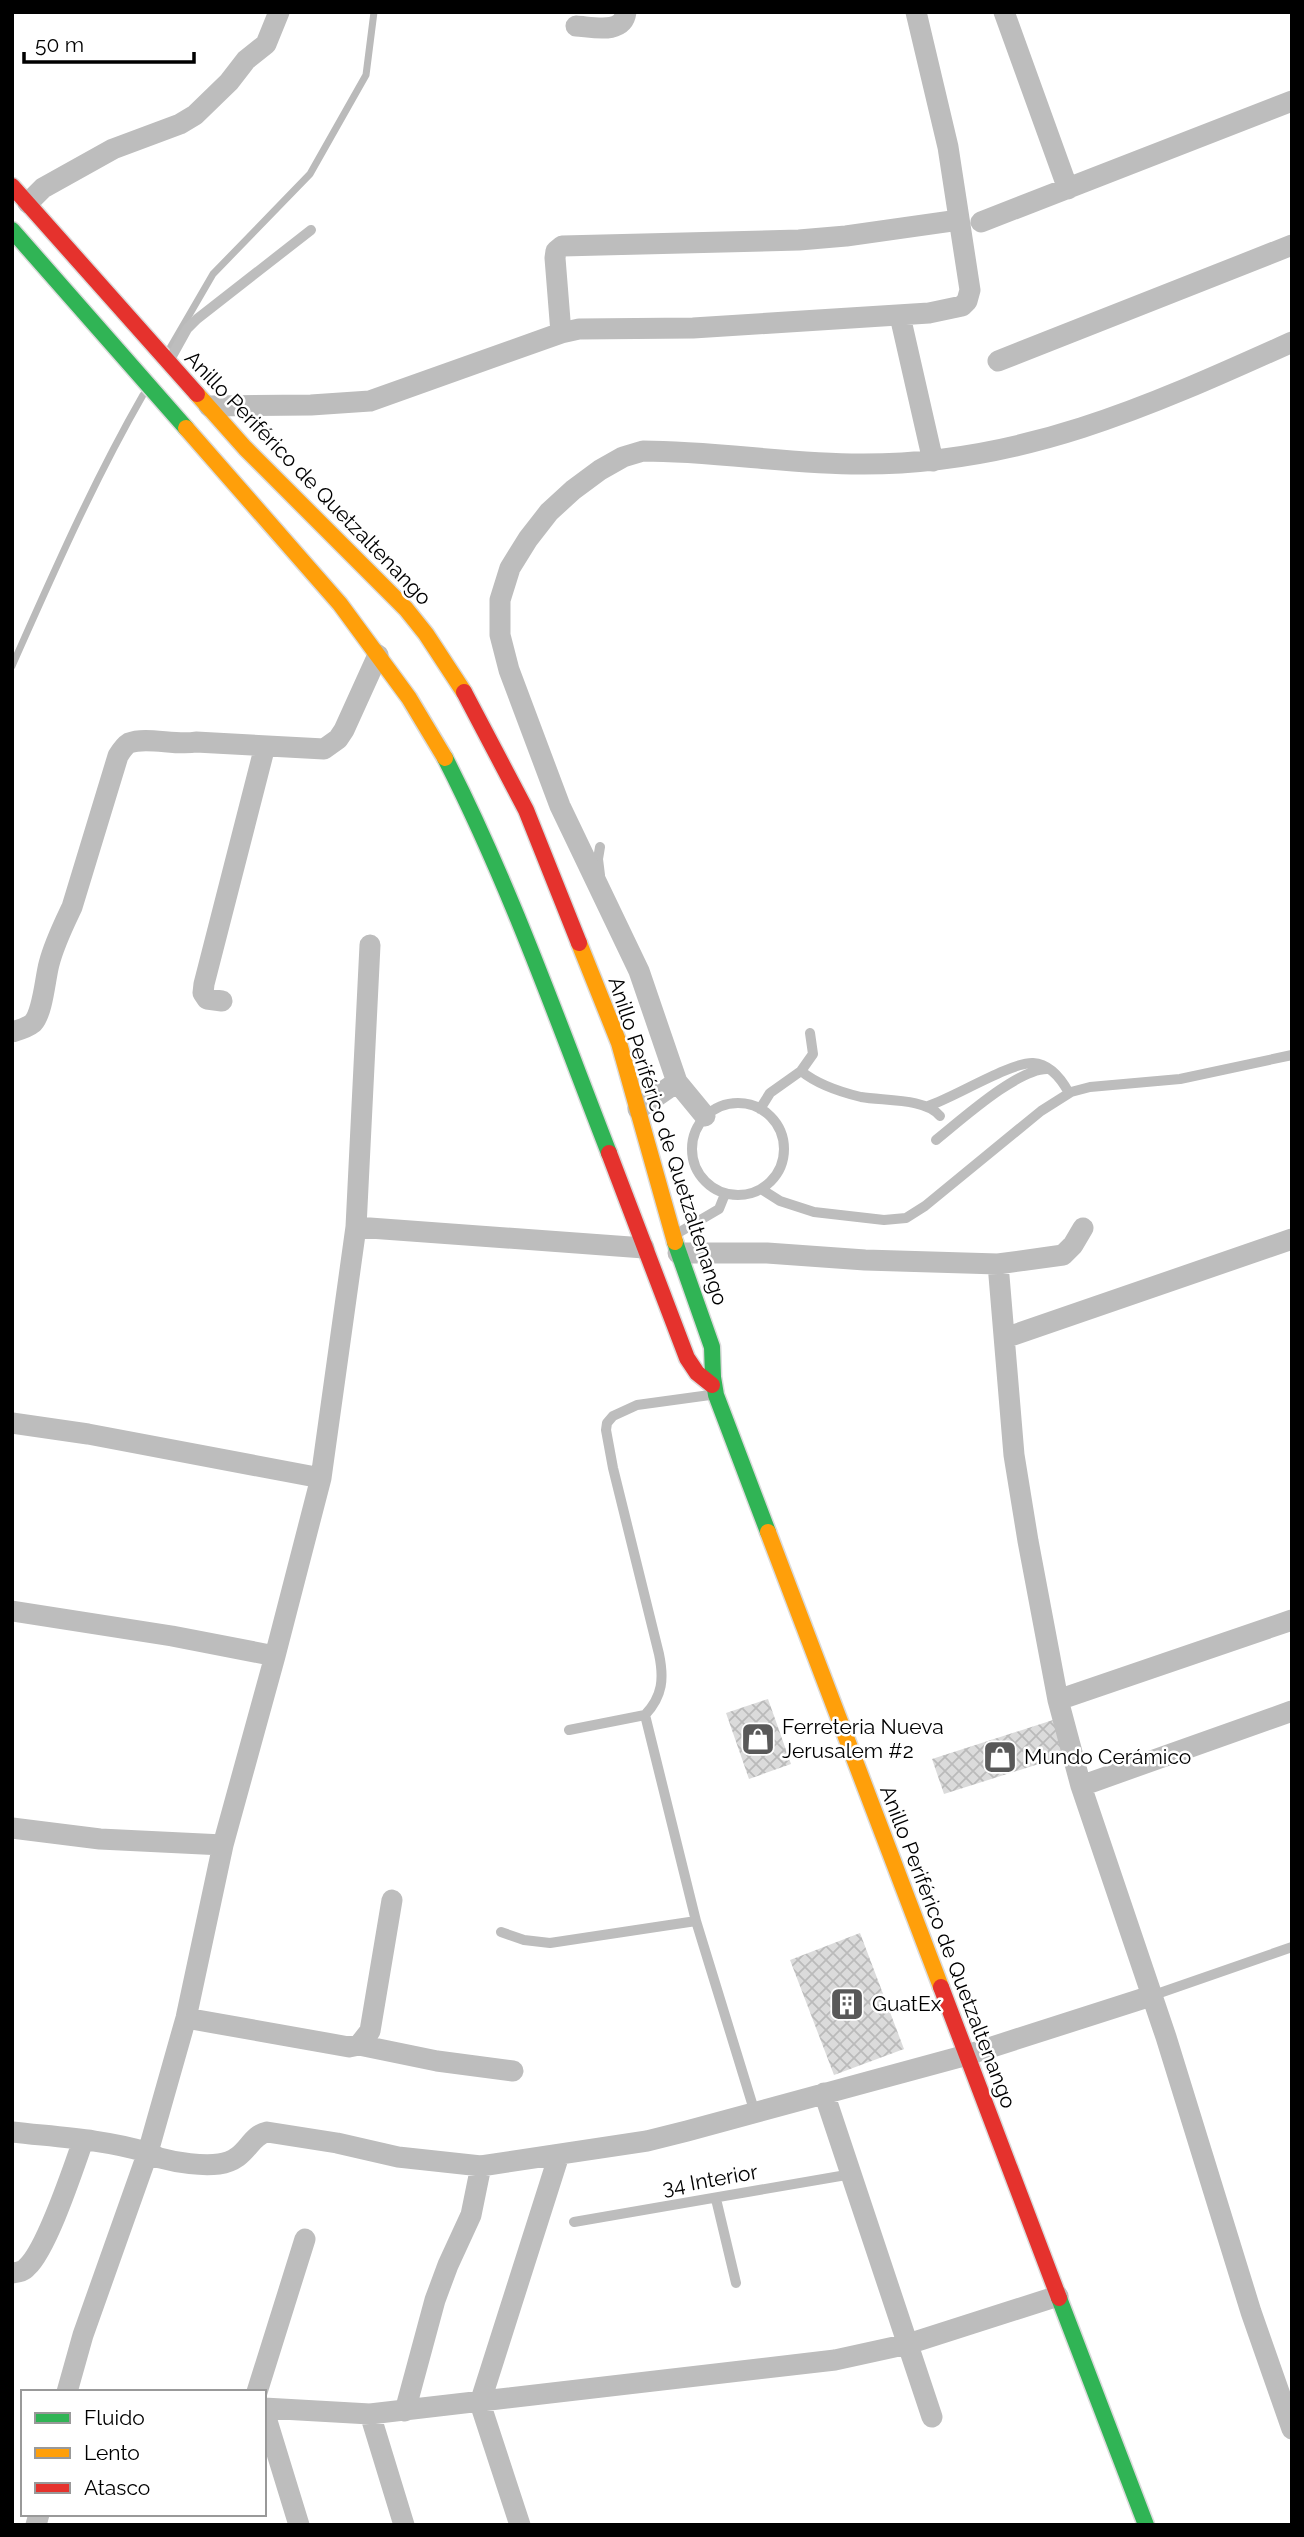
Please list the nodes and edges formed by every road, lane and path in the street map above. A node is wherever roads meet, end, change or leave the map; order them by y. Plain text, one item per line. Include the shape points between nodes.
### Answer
1 (279, 12) edge
2 (626, 12) edge
3 (916, 12) edge
4 (1004, 12) edge
5 (576, 26) dead end
6 (1292, 101) edge
7 (12, 186) edge
8 (1068, 189) junction
9 (28, 203) junction
10 (959, 220) junction
11 (981, 222) dead end
12 (12, 230) edge
13 (311, 230) dead end
14 (1292, 245) edge
15 (900, 316) junction
16 (561, 333) junction
17 (1292, 342) edge
18 (998, 362) dead end
19 (172, 366) junction
20 (209, 406) junction
21 (933, 461) junction
22 (378, 654) junction
23 (265, 746) junction
24 (600, 847) dead end
25 (603, 895) junction
26 (370, 945) dead end
27 (222, 1001) dead end
28 (12, 1032) edge
29 (810, 1033) dead end
30 (1292, 1055) edge
31 (1048, 1069) junction
32 (801, 1071) junction
33 (677, 1082) junction
34 (1069, 1093) junction
35 (928, 1106) junction
36 (638, 1109) junction
37 (760, 1109) junction
38 (705, 1116) junction
39 (940, 1116) dead end
40 (936, 1140) dead end
41 (761, 1189) junction
42 (725, 1194) junction
43 (356, 1227) junction
44 (1083, 1228) dead end
45 (1292, 1239) edge
46 (676, 1244) junction
47 (645, 1248) junction
48 (998, 1264) junction
49 (1005, 1338) junction
50 (714, 1390) junction
51 (12, 1423) edge
52 (321, 1478) junction
53 (12, 1611) edge
54 (1292, 1620) edge
55 (275, 1656) junction
56 (1058, 1700) junction
57 (1292, 1711) edge
58 (645, 1715) junction
59 (569, 1730) dead end
60 (1081, 1786) junction
61 (12, 1828) edge
62 (223, 1845) junction
63 (391, 1900) dead end
64 (696, 1920) junction
65 (500, 1932) dead end
66 (1292, 1947) edge
67 (1151, 1996) junction
68 (186, 2018) junction
69 (359, 2045) junction
70 (967, 2055) junction
71 (513, 2071) dead end
72 (824, 2093) junction
73 (755, 2113) junction
74 (12, 2132) edge
75 (83, 2141) junction
76 (148, 2152) junction
77 (559, 2155) junction
78 (481, 2166) junction
79 (852, 2174) junction
80 (716, 2199) junction
81 (574, 2222) dead end
82 (304, 2239) dead end
83 (12, 2273) edge
84 (736, 2283) dead end
85 (1058, 2297) junction
86 (908, 2344) junction
87 (67, 2390) edge
88 (258, 2390) edge
89 (480, 2403) junction
90 (1287, 2403) edge
91 (266, 2409) edge
92 (404, 2411) junction
93 (370, 2414) junction
94 (266, 2416) edge
95 (932, 2417) dead end
96 (1292, 2429) edge
97 (299, 2525) edge
98 (404, 2525) edge
99 (520, 2525) edge
100 (1146, 2525) edge

1 - 9 street via 266,44 195,115 113,149 43,188
2 - 5 street via 624,21 615,27
3 - 10 street via 946,134
4 - 8 street
6 - 8 street
7 - 9 highway, Anillo Periférico de Quetzaltenango
8 - 11 street
9 - 19 highway, Anillo Periférico de Quetzaltenango
10 - 15 street via 970,290 967,301 956,308
10 - 16 street via 799,240 562,246 555,258
12 - 22 highway, Anillo Periférico de Quetzaltenango via 340,604
13 - 19 lane via 197,319 179,340
14 - 18 street
15 - 16 street
15 - 21 street
16 - 20 street via 370,401
17 - 21 street via 1190,388 1069,433 995,452
19 - 20 highway, Anillo Periférico de Quetzaltenango
20 - 36 highway, Anillo Periférico de Quetzaltenango via 266,470 406,609 467,697 509,774 551,870 620,1043
21 - 25 street via 860,464 643,451 623,457 573,489 528,539 510,568 500,600 500,635 561,806
22 - 23 street via 344,730 331,746
22 - 47 highway, Anillo Periférico de Quetzaltenango via 438,745 466,799
23 - 27 street via 204,984 207,999
23 - 28 street via 137,741 125,746 49,962 38,1013 28,1026
24 - 25 lane
25 - 33 street via 639,971
26 - 43 street
29 - 32 lane via 813,1054
30 - 34 lane via 1180,1079
31 - 34 lane
31 - 35 lane via 1023,1064
31 - 40 lane via 1020,1077
32 - 35 lane via 825,1086 860,1096
32 - 37 lane via 770,1093
33 - 36 street
33 - 38 street
34 - 41 lane via 905,1218 814,1212
35 - 39 lane
36 - 46 highway, Anillo Periférico de Quetzaltenango
37 - 38 lane via 732,1103
37 - 41 lane via 773,1119 784,1149 774,1179
38 - 42 lane via 694,1136 693,1159 709,1185
41 - 42 lane
42 - 46 lane via 719,1209
43 - 47 street
43 - 52 street
44 - 48 street via 1063,1255
45 - 49 street
46 - 48 street via 865,1260
46 - 50 highway, Anillo Periférico de Quetzaltenango via 712,1346
47 - 50 highway, Anillo Periférico de Quetzaltenango via 687,1358
48 - 49 street
49 - 56 street via 1014,1455
50 - 58 lane via 636,1405 607,1423 613,1468 662,1671 659,1698
50 - 70 highway, Anillo Periférico de Quetzaltenango
51 - 52 street
52 - 55 street
53 - 55 street
54 - 56 street
55 - 62 street
56 - 60 street
57 - 60 street
58 - 59 lane
58 - 64 lane
60 - 67 street
61 - 62 street via 100,1839
62 - 68 street
63 - 69 street via 370,2031
64 - 65 lane via 550,1942
64 - 73 lane
66 - 67 lane
67 - 70 street
67 - 90 street via 1251,2312
68 - 69 street via 349,2047
68 - 76 street
69 - 71 street
70 - 72 street
70 - 85 highway, Anillo Periférico de Quetzaltenango
72 - 73 street
72 - 79 street
73 - 77 street via 647,2141
74 - 75 street
75 - 76 street
75 - 83 street via 35,2258 24,2270
76 - 78 street via 160,2158 217,2164 236,2159 267,2132 398,2157
76 - 87 street
77 - 78 street
77 - 89 street
78 - 92 street via 471,2215 435,2300
79 - 80 lane, 34 Interior
79 - 86 street
80 - 81 lane, 34 Interior
80 - 84 lane
82 - 88 street
85 - 86 street
85 - 100 highway, Anillo Periférico de Quetzaltenango
86 - 89 street via 835,2360
86 - 95 street
89 - 92 street
89 - 99 street
90 - 96 street
91 - 93 street
92 - 93 street
93 - 98 street
94 - 97 street

